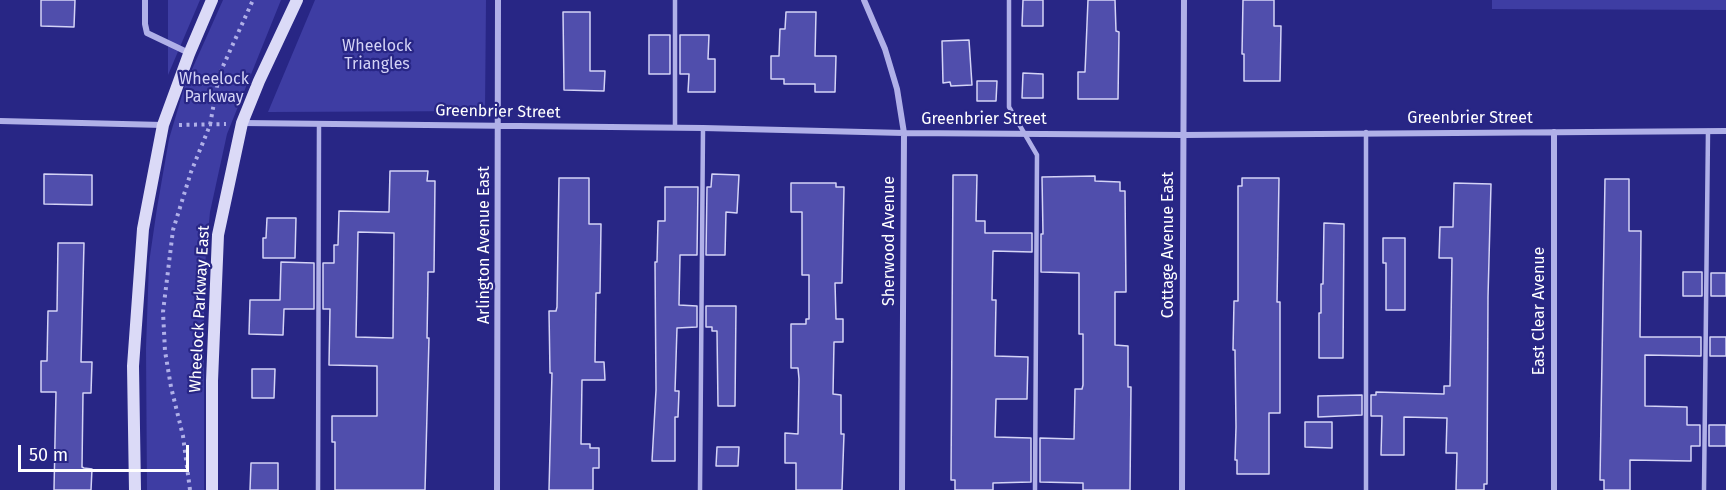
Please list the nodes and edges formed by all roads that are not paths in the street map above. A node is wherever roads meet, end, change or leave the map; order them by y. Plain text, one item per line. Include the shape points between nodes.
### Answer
1 (145, 0) edge
2 (212, 0) edge
3 (297, 0) edge
4 (498, 0) edge
5 (675, 0) edge
6 (864, 0) edge
7 (1009, 0) edge
8 (1184, 0) edge
9 (189, 54) junction
10 (0, 121) edge
11 (242, 123) junction
12 (319, 124) junction
13 (163, 125) junction
14 (499, 125) junction
15 (675, 127) junction
16 (702, 128) junction
17 (1708, 131) junction
18 (1726, 131) edge
19 (1366, 132) junction
20 (1554, 132) junction
21 (904, 133) junction
22 (1023, 134) junction
23 (1183, 135) junction
24 (135, 490) edge
25 (212, 490) edge
26 (318, 490) edge
27 (497, 490) edge
28 (700, 490) edge
29 (902, 490) edge
30 (1035, 490) edge
31 (1182, 490) edge
32 (1366, 490) edge
33 (1554, 490) edge
34 (1704, 490) edge

1 - 9 street via 147,33
2 - 9 street
3 - 11 street, Wheelock Parkway East
4 - 14 street, Arlington Avenue East
5 - 15 lane
6 - 21 street, Sherwood Avenue via 885,49
7 - 22 lane via 1009,107
8 - 23 street, Cottage Avenue East
9 - 13 street
10 - 13 street
11 - 12 street, Greenbrier Street
11 - 25 street, Wheelock Parkway East via 218,235
12 - 14 street, Greenbrier Street
12 - 26 lane
13 - 24 street via 142,240 133,366
14 - 15 street, Greenbrier Street
14 - 27 street, Arlington Avenue East
15 - 16 street, Greenbrier Street
16 - 21 street, Greenbrier Street
16 - 28 lane
17 - 18 street, Greenbrier Street
17 - 20 street, Greenbrier Street
17 - 34 lane
19 - 20 street, Greenbrier Street
19 - 23 street, Greenbrier Street
19 - 32 lane
20 - 33 street, East Clear Avenue
21 - 22 street, Greenbrier Street
21 - 29 street, Sherwood Avenue
22 - 23 street, Greenbrier Street
22 - 30 lane via 1037,155
23 - 31 street, Cottage Avenue East

